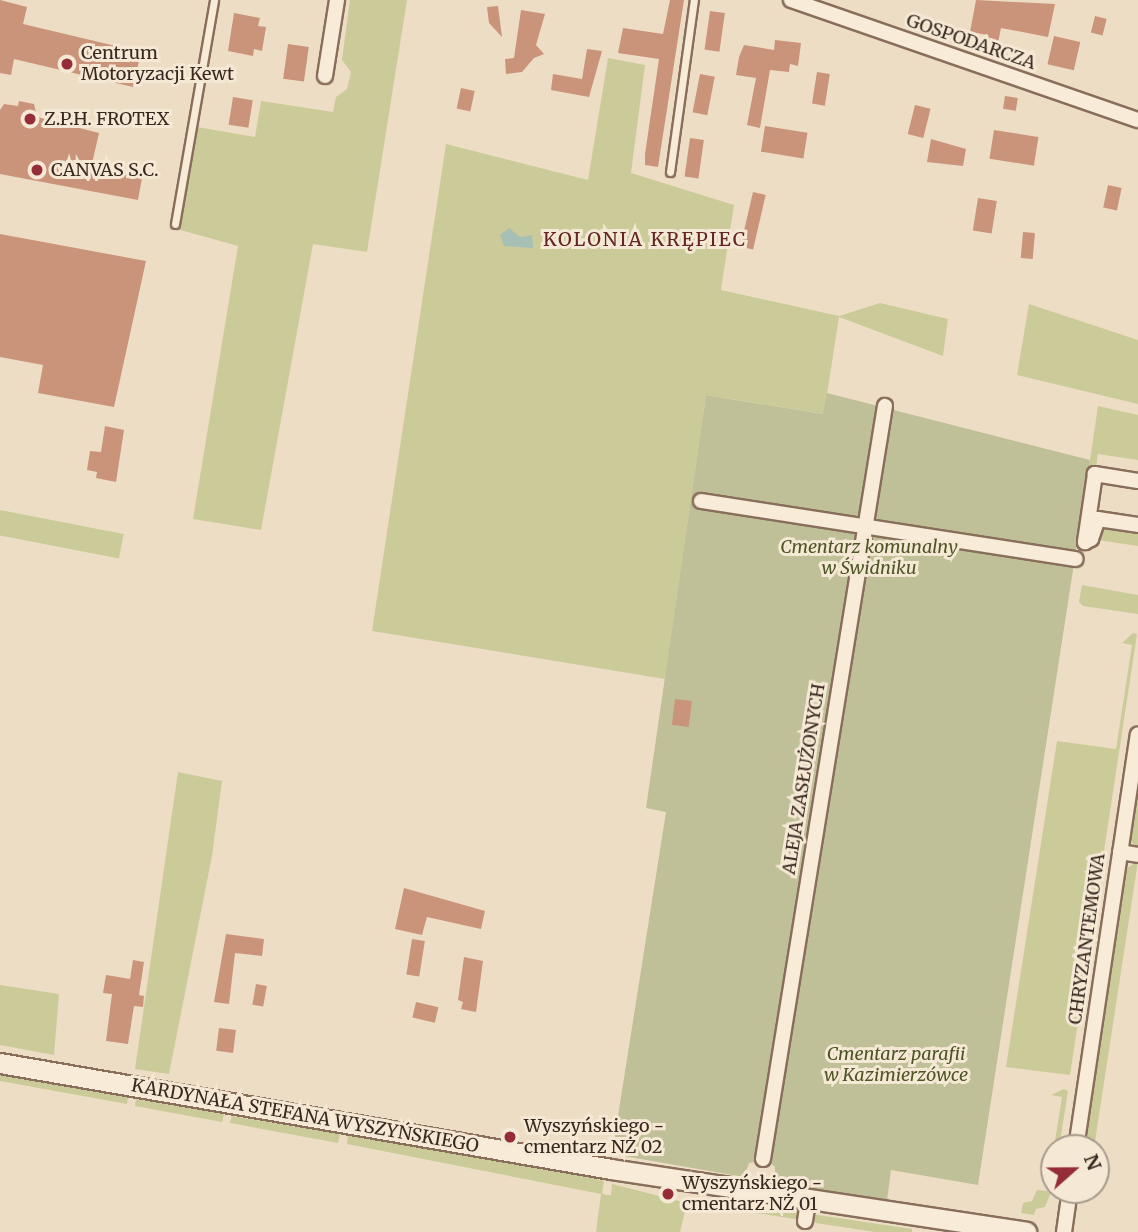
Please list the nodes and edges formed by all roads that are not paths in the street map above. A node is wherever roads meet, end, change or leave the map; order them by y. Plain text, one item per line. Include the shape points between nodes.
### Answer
1 (214, 0) edge
2 (337, 0) edge
3 (694, 0) edge
4 (791, 0) edge
5 (325, 76) dead end
6 (1138, 120) edge
7 (670, 172) dead end
8 (175, 224) dead end
9 (885, 407) dead end
10 (1138, 481) edge
11 (701, 500) dead end
12 (1138, 525) edge
13 (864, 527) junction
14 (1076, 559) dead end
15 (1138, 735) edge
16 (1119, 852) junction
17 (1138, 855) edge
18 (0, 1063) edge
19 (1078, 1134) edge
20 (763, 1159) dead end
21 (808, 1201) junction
22 (1068, 1204) edge
23 (805, 1221) dead end
24 (1026, 1232) edge
25 (1064, 1232) edge

1 - 8 lane
2 - 5 street
3 - 7 lane
4 - 6 street, GOSPODARCZA
9 - 13 street, ALEJA ZASŁUŻONYCH
10 - 12 street via 1095,474 1086,542 1098,519
11 - 13 street
13 - 14 street
13 - 20 street, ALEJA ZASŁUŻONYCH
15 - 16 street, CHRYZANTEMOWA
16 - 17 street
16 - 19 street, CHRYZANTEMOWA
18 - 21 street, KARDYNAŁA STEFANA WYSZYŃSKIEGO
21 - 23 street
21 - 24 street, KARDYNAŁA STEFANA WYSZYŃSKIEGO
22 - 25 street

